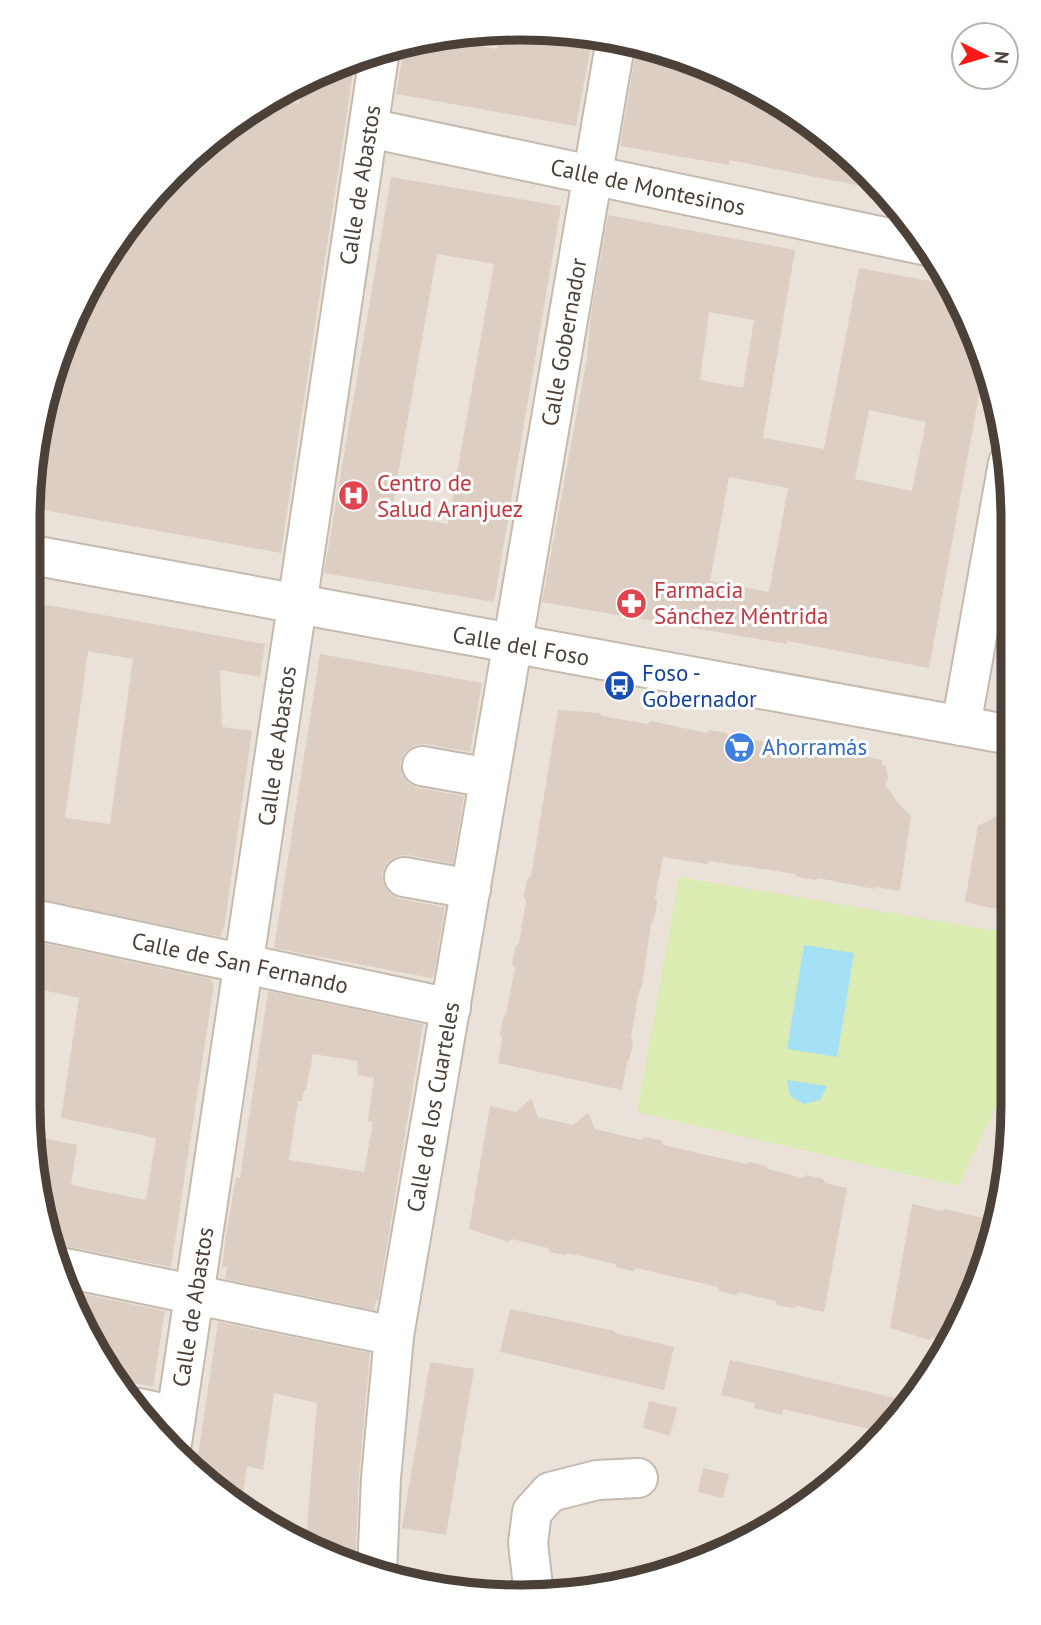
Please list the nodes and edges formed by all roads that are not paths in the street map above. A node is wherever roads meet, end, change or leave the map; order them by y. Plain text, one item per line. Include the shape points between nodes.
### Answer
1 (614, 49) edge
2 (378, 62) edge
3 (369, 128) junction
4 (593, 176) junction
5 (912, 243) edge
6 (1001, 505) edge
7 (40, 557) edge
8 (297, 605) junction
9 (512, 644) junction
10 (961, 726) junction
11 (1001, 733) edge
12 (422, 766) dead end
13 (489, 778) junction
14 (404, 877) dead end
15 (471, 889) junction
16 (40, 921) edge
17 (245, 964) junction
18 (450, 1008) junction
19 (70, 1269) edge
20 (195, 1296) junction
21 (394, 1336) junction
22 (157, 1419) edge
23 (174, 1429) edge
24 (638, 1478) dead end
25 (377, 1562) edge
26 (533, 1585) edge

1 - 4 street, Calle Gobernador
2 - 3 street, Calle de Abastos
3 - 4 street, Calle de Montesinos
3 - 8 street, Calle de Abastos
4 - 5 street, Calle de Montesinos
4 - 9 street, Calle Gobernador
6 - 10 street
7 - 8 street, Calle del Foso
8 - 9 street, Calle del Foso
8 - 17 street, Calle de Abastos
9 - 10 street, Calle del Foso
9 - 13 street, Calle de los Cuarteles
10 - 11 street, Calle del Foso
12 - 13 street
13 - 15 street, Calle de los Cuarteles
14 - 15 street
15 - 18 street, Calle de los Cuarteles
16 - 17 street, Calle de San Fernando
17 - 18 street, Calle de San Fernando
17 - 20 street, Calle de Abastos
18 - 21 street, Calle de los Cuarteles
19 - 20 street
20 - 21 street
20 - 23 street, Calle de Abastos
21 - 25 street, Calle de los Cuarteles
22 - 23 street
24 - 26 street via 597,1480 550,1492 532,1512 527,1543

